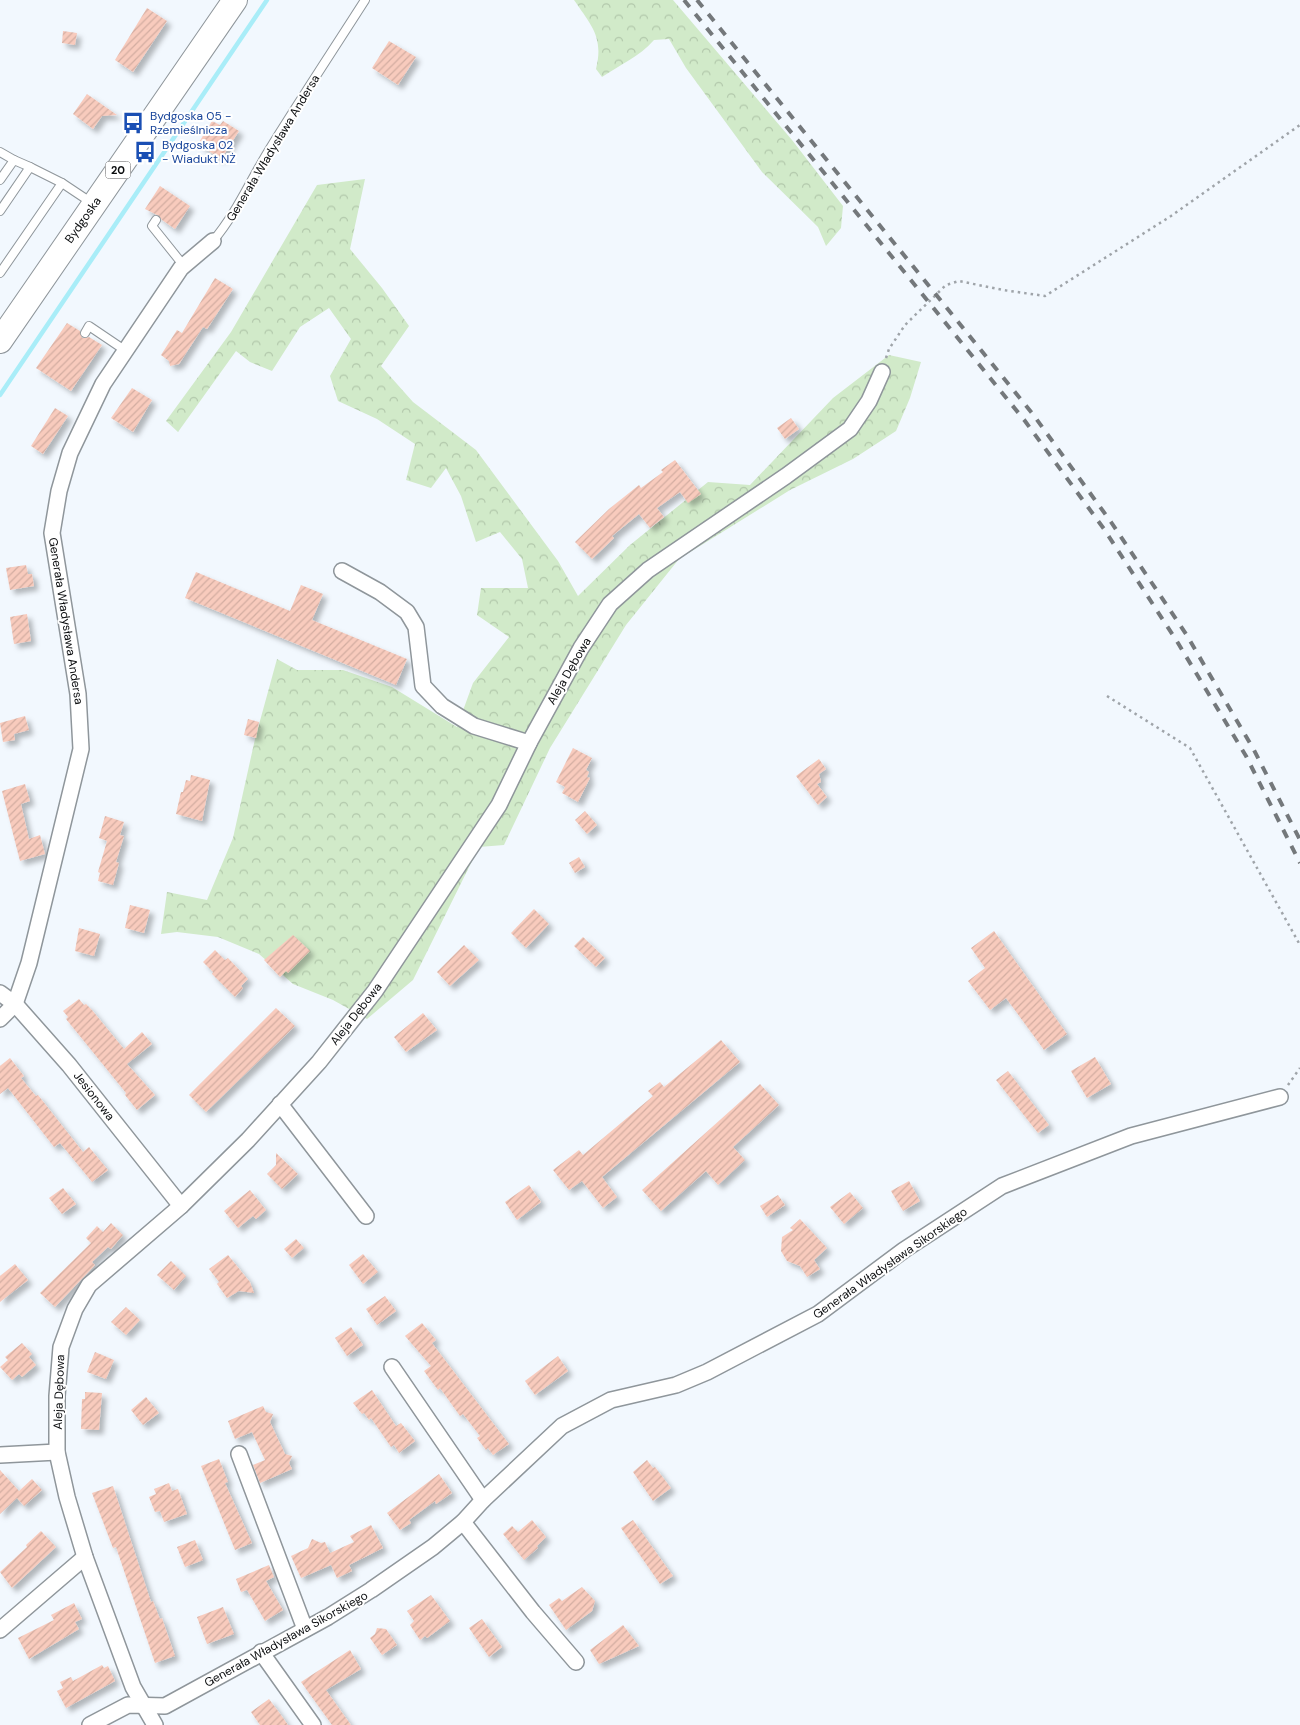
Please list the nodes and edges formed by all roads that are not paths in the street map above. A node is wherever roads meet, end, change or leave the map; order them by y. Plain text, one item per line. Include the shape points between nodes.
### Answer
1 (365, 0) edge
2 (231, 1) edge
3 (0, 152) edge
4 (14, 160) junction
5 (30, 168) junction
6 (0, 180) edge
7 (62, 183) junction
8 (94, 204) junction
9 (0, 210) edge
10 (156, 220) dead end
11 (213, 241) joint
12 (184, 266) junction
13 (0, 273) edge
14 (6, 328) edge
15 (85, 332) dead end
16 (126, 350) junction
17 (882, 372) road end
18 (342, 571) dead end
19 (529, 743) junction
20 (0, 993) edge
21 (15, 1004) junction
22 (0, 1019) edge
23 (1280, 1097) road end
24 (280, 1104) junction
25 (181, 1206) junction
26 (366, 1216) dead end
27 (392, 1367) dead end
28 (57, 1452) junction
29 (239, 1454) dead end
30 (0, 1455) edge
31 (484, 1500) junction
32 (463, 1522) junction
33 (85, 1557) junction
34 (305, 1628) junction
35 (0, 1630) edge
36 (261, 1652) junction
37 (576, 1662) dead end
38 (142, 1705) junction
39 (90, 1725) edge
40 (155, 1725) edge
41 (313, 1725) edge

1 - 11 lane, Generała Władysława Andersa via 277,136 229,222
2 - 8 main road, Bydgoska / 20
3 - 4 lane
4 - 5 lane
4 - 6 lane
5 - 7 lane
5 - 9 lane
7 - 8 lane
7 - 13 lane
8 - 14 main road, Bydgoska / 20
10 - 12 lane via 152,226
11 - 12 street, Generała Władysława Andersa
12 - 16 street, Generała Władysława Andersa
15 - 16 lane via 89,326
16 - 21 street, Generała Władysława Andersa via 103,384 70,453 56,508 52,534 78,694 81,749 29,963
17 - 19 street, Aleja Dębowa via 869,402 850,429 648,570 610,604 581,648
18 - 19 street via 380,592 406,612 416,627 424,686 442,706 474,726
19 - 24 street, Aleja Dębowa via 499,805 375,991 319,1062
20 - 21 street, Jesionowa
21 - 22 street, Generała Władysława Andersa
21 - 25 street, Jesionowa via 70,1064
23 - 31 street, Generała Władysława Sikorskiego via 1130,1136 1002,1186 904,1250 818,1314 707,1372 676,1385 611,1400 570,1421
24 - 25 street, Aleja Dębowa
24 - 26 street
25 - 28 street, Aleja Dębowa via 89,1285 75,1309 61,1347
27 - 31 street
28 - 30 street
28 - 33 street, Aleja Dębowa
29 - 34 street
31 - 32 street, Generała Władysława Sikorskiego
32 - 34 street, Generała Władysława Sikorskiego via 372,1590
32 - 37 street
33 - 35 street
33 - 38 street, Aleja Dębowa
34 - 36 street, Generała Władysława Sikorskiego
36 - 38 street, Generała Władysława Sikorskiego via 165,1706
36 - 41 street
38 - 39 street, Generała Władysława Sikorskiego via 128,1705
38 - 40 street, Aleja Dębowa

